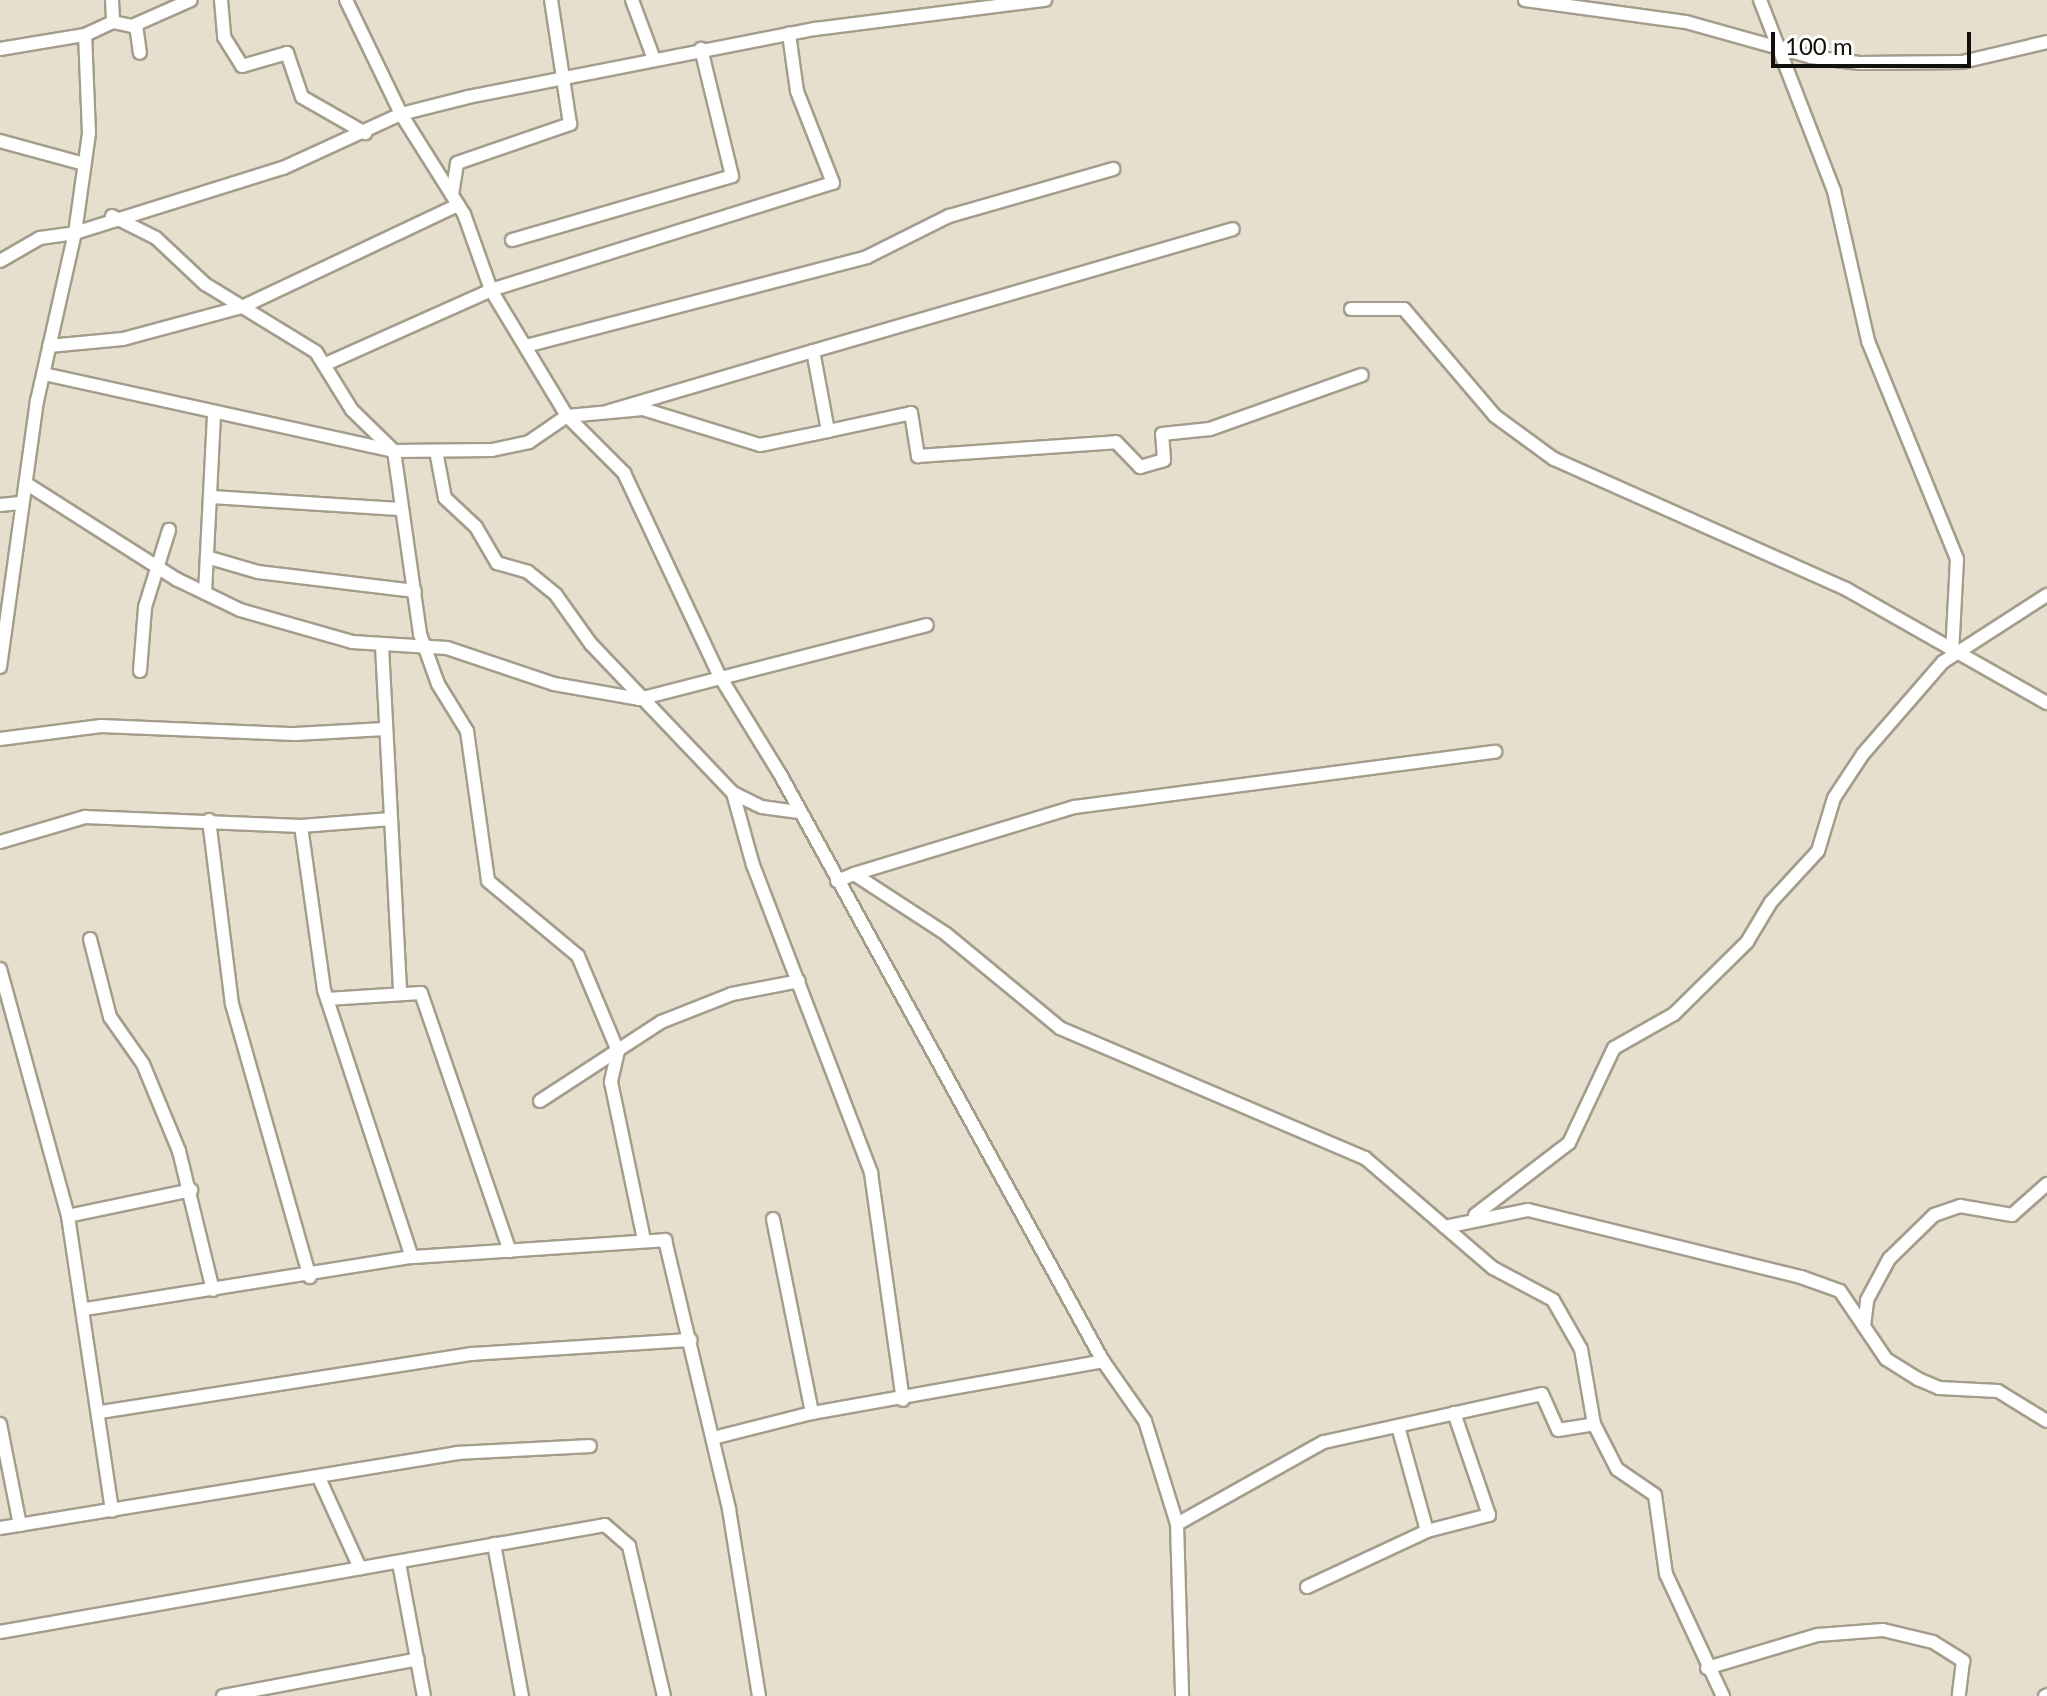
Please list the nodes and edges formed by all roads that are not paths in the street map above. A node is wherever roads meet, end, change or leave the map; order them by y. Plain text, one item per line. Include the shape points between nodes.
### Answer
1 (112, 0) edge
2 (191, 0) edge
3 (221, 0) edge
4 (346, 0) edge
5 (551, 0) edge
6 (632, 0) edge
7 (1045, 0) edge
8 (1525, 0) edge
9 (1760, 0) edge
10 (113, 22) junction
11 (136, 25) junction
12 (789, 34) junction
13 (85, 35) junction
14 (2047, 42) edge
15 (1779, 48) junction
16 (0, 49) edge
17 (701, 49) junction
18 (140, 53) dead end
19 (654, 59) junction
20 (563, 78) junction
21 (401, 114) junction
22 (365, 133) junction
23 (0, 141) edge
24 (84, 164) junction
25 (1113, 169) dead end
26 (455, 200) junction
27 (112, 216) junction
28 (1233, 229) dead end
29 (75, 233) junction
30 (512, 240) dead end
31 (0, 261) edge
32 (491, 290) junction
33 (242, 307) junction
34 (1351, 309) dead end
35 (49, 346) junction
36 (526, 346) junction
37 (813, 351) junction
38 (328, 363) junction
39 (44, 374) junction
40 (1362, 375) dead end
41 (609, 411) junction
42 (567, 416) junction
43 (214, 417) junction
44 (828, 431) junction
45 (394, 451) junction
46 (436, 451) junction
47 (27, 484) junction
48 (212, 497) junction
49 (20, 503) junction
50 (0, 505) edge
51 (399, 509) junction
52 (169, 530) dead end
53 (210, 558) junction
54 (159, 569) junction
55 (415, 591) junction
56 (205, 593) junction
57 (2047, 595) edge
58 (927, 625) dead end
59 (382, 646) junction
60 (428, 646) junction
61 (1952, 654) junction
62 (0, 667) edge
63 (140, 671) dead end
64 (719, 675) junction
65 (639, 699) junction
66 (2047, 703) edge
67 (385, 729) junction
68 (0, 739) edge
69 (1495, 752) dead end
70 (733, 793) junction
71 (799, 812) junction
72 (391, 819) junction
73 (209, 820) junction
74 (301, 826) junction
75 (0, 842) edge
76 (854, 874) junction
77 (837, 881) junction
78 (90, 939) dead end
79 (0, 969) edge
80 (799, 981) junction
81 (400, 994) junction
82 (327, 999) junction
83 (617, 1049) junction
84 (540, 1101) dead end
85 (2047, 1184) edge
86 (191, 1190) junction
87 (1475, 1215) junction
88 (68, 1216) junction
89 (773, 1219) dead end
90 (1445, 1227) junction
91 (644, 1240) junction
92 (510, 1251) junction
93 (412, 1257) junction
94 (310, 1277) junction
95 (213, 1290) junction
96 (86, 1309) junction
97 (1864, 1326) junction
98 (691, 1340) junction
99 (1103, 1361) junction
100 (903, 1400) junction
101 (101, 1412) junction
102 (812, 1413) junction
103 (1454, 1413) junction
104 (2047, 1421) edge
105 (0, 1424) edge
106 (1594, 1424) junction
107 (1399, 1430) junction
108 (713, 1438) junction
109 (590, 1446) dead end
110 (319, 1478) junction
111 (112, 1511) junction
112 (1177, 1524) junction
113 (20, 1525) junction
114 (0, 1528) edge
115 (1427, 1531) junction
116 (494, 1544) junction
117 (399, 1563) junction
118 (360, 1568) junction
119 (1307, 1587) dead end
120 (0, 1632) edge
121 (418, 1659) junction
122 (1707, 1668) junction
123 (223, 1696) edge
124 (424, 1696) edge
125 (522, 1696) edge
126 (664, 1696) edge
127 (759, 1696) edge
128 (1182, 1696) edge
129 (1723, 1696) edge
130 (1959, 1696) edge

1 - 10 street
2 - 11 street
3 - 22 street via 224,37 242,66 287,53 302,97
4 - 21 street
5 - 20 street
6 - 19 street
7 - 12 street
8 - 15 street via 1686,22
9 - 15 street
10 - 11 street
10 - 13 street
11 - 18 street
12 - 17 street
12 - 32 street via 797,91 833,183
13 - 16 street
13 - 24 street
14 - 15 street via 1962,62 1860,63
15 - 61 street via 1834,191 1868,341 1957,559
17 - 19 street
17 - 30 street via 732,176
19 - 20 street
20 - 21 street
20 - 26 street via 570,124 457,163
21 - 22 street
21 - 26 street
22 - 27 street via 283,168
23 - 24 street
24 - 29 street
25 - 36 street via 949,216 867,257
26 - 32 street
26 - 33 street
27 - 29 street
27 - 33 street via 156,238
28 - 37 street
29 - 31 street via 40,238
29 - 35 street
32 - 36 street
32 - 38 street
33 - 35 street via 123,339
33 - 38 street
34 - 61 street via 1404,309 1495,416 1554,459 1846,589
35 - 39 street
36 - 42 street
37 - 41 street
37 - 44 street
38 - 45 street via 352,410
39 - 43 street
39 - 47 street
40 - 44 street via 1210,429 1162,434 1164,460 1140,467 1116,442 918,456 911,413
41 - 42 street
41 - 44 street via 643,409 760,445
42 - 46 street via 529,442
42 - 64 street via 624,473
43 - 45 street
43 - 48 street
45 - 46 street
45 - 51 street
46 - 65 street via 445,498 476,527 497,563 528,572 556,595
47 - 49 street
47 - 54 street
48 - 51 street
48 - 53 street
49 - 50 street
49 - 62 street
51 - 55 street
52 - 54 street
53 - 55 street via 258,572
53 - 56 street
54 - 56 street
54 - 63 street via 145,607
55 - 60 street
56 - 59 street via 240,610
57 - 61 street
58 - 64 street
59 - 60 street
59 - 67 street
60 - 65 street via 554,684
60 - 83 street via 438,684 467,731 488,881 578,956
61 - 66 street
61 - 87 street via 1863,754 1834,798 1818,851 1771,902 1747,942 1674,1014 1614,1048 1569,1143
64 - 65 street
64 - 71 street
65 - 70 street
67 - 68 street via 295,734 101,726
67 - 72 street
69 - 76 street via 1075,807
70 - 71 street via 762,807
70 - 80 street
71 - 77 street
72 - 74 street
72 - 81 street
73 - 74 street
73 - 75 street via 85,817
73 - 94 street via 232,1004
74 - 82 street
76 - 77 street
76 - 90 street via 946,934 1060,1028 1365,1158
77 - 99 street
78 - 86 street via 110,1017 143,1064
79 - 88 street
80 - 83 street via 732,994
80 - 100 street via 871,1173
81 - 82 street
81 - 92 street via 421,993
82 - 93 street
83 - 84 street
83 - 91 street via 611,1082
85 - 97 street via 2012,1215 1960,1206 1934,1215 1889,1259 1867,1300
86 - 88 street
86 - 95 street
87 - 90 street
87 - 97 street via 1528,1210 1585,1220 1655,1245 1801,1277 1840,1291
88 - 96 street
89 - 102 street
90 - 106 street via 1493,1268 1553,1300 1581,1349
91 - 92 street
91 - 98 street via 665,1240 670,1249
92 - 93 street
93 - 94 street
94 - 95 street
95 - 96 street
96 - 101 street
97 - 104 street via 1886,1359 1918,1379 1939,1388 1998,1391
98 - 101 street via 457,1355
98 - 108 street
99 - 100 street
99 - 112 street via 1145,1421
100 - 102 street
101 - 111 street
102 - 108 street
103 - 106 street via 1542,1394 1558,1430
103 - 107 street
103 - 115 street via 1489,1515
105 - 113 street
106 - 122 street via 1617,1469 1655,1495 1666,1574
107 - 112 street via 1324,1442
107 - 115 street
108 - 127 street
109 - 110 street via 457,1453
110 - 111 street
110 - 118 street
111 - 113 street
112 - 128 street
113 - 114 street
115 - 119 street
116 - 117 street
116 - 125 street
116 - 126 street via 588,1525 618,1531 640,1580
117 - 118 street
117 - 121 street
118 - 120 street
121 - 123 street
121 - 124 street
122 - 129 street
122 - 130 street via 1818,1635 1883,1630 1933,1642 1963,1661

